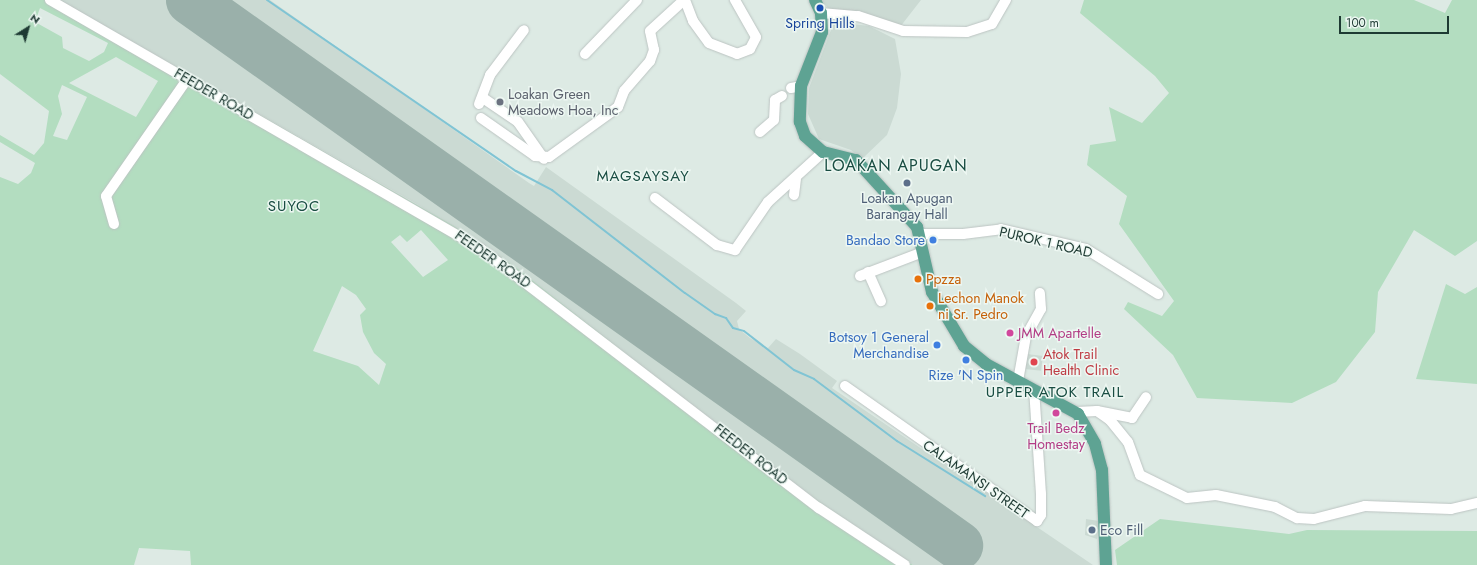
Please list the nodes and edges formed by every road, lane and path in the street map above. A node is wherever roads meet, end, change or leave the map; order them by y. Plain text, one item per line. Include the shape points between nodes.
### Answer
1 (50, 0) edge
2 (638, 0) edge
3 (684, 0) edge
4 (735, 0) edge
5 (815, 0) edge
6 (1006, 0) edge
7 (821, 13) junction
8 (524, 30) dead end
9 (585, 54) dead end
10 (188, 78) junction
11 (782, 96) dead end
12 (481, 118) dead end
13 (760, 132) dead end
14 (822, 152) junction
15 (544, 159) junction
16 (796, 179) junction
17 (794, 195) dead end
18 (655, 198) dead end
19 (114, 224) dead end
20 (921, 234) junction
21 (923, 252) junction
22 (1040, 294) dead end
23 (1158, 294) dead end
24 (881, 301) dead end
25 (1018, 381) junction
26 (845, 386) dead end
27 (1034, 389) junction
28 (1146, 397) dead end
29 (1097, 411) junction
30 (1076, 412) junction
31 (1477, 503) edge
32 (904, 565) edge
33 (1106, 565) edge

1 - 10 street, FEEDER ROAD
2 - 9 street
3 - 4 street via 693,21 709,43 737,54 750,50 756,37
3 - 15 street via 650,32 654,50 650,61 624,91 618,108
5 - 7 main road
6 - 7 street via 992,24 967,32 903,31 858,16
7 - 14 main road via 817,49 796,87 800,122 805,136
8 - 15 street via 490,75 481,101 518,122
10 - 19 street via 106,196
10 - 32 street, FEEDER ROAD via 481,249 819,508
11 - 13 street via 775,100 774,120
12 - 15 street
14 - 16 street
14 - 20 main road via 856,160
16 - 17 street
16 - 18 street via 768,202 735,250 717,245
20 - 21 main road
20 - 23 street, PUROK 1 ROAD via 963,234 1002,229 1086,249
21 - 24 street via 864,274
21 - 25 main road via 932,292 955,336 986,364
22 - 25 street via 1041,309 1026,336
25 - 27 main road
26 - 27 street, CALAMANSI STREET via 1037,521 1041,515 1041,494
27 - 30 main road
28 - 29 street via 1132,418
29 - 30 street
29 - 31 street via 1122,431 1140,475 1187,498 1216,495 1275,507 1297,518 1314,518 1342,509 1371,506 1451,509
30 - 33 main road via 1096,444 1102,470

